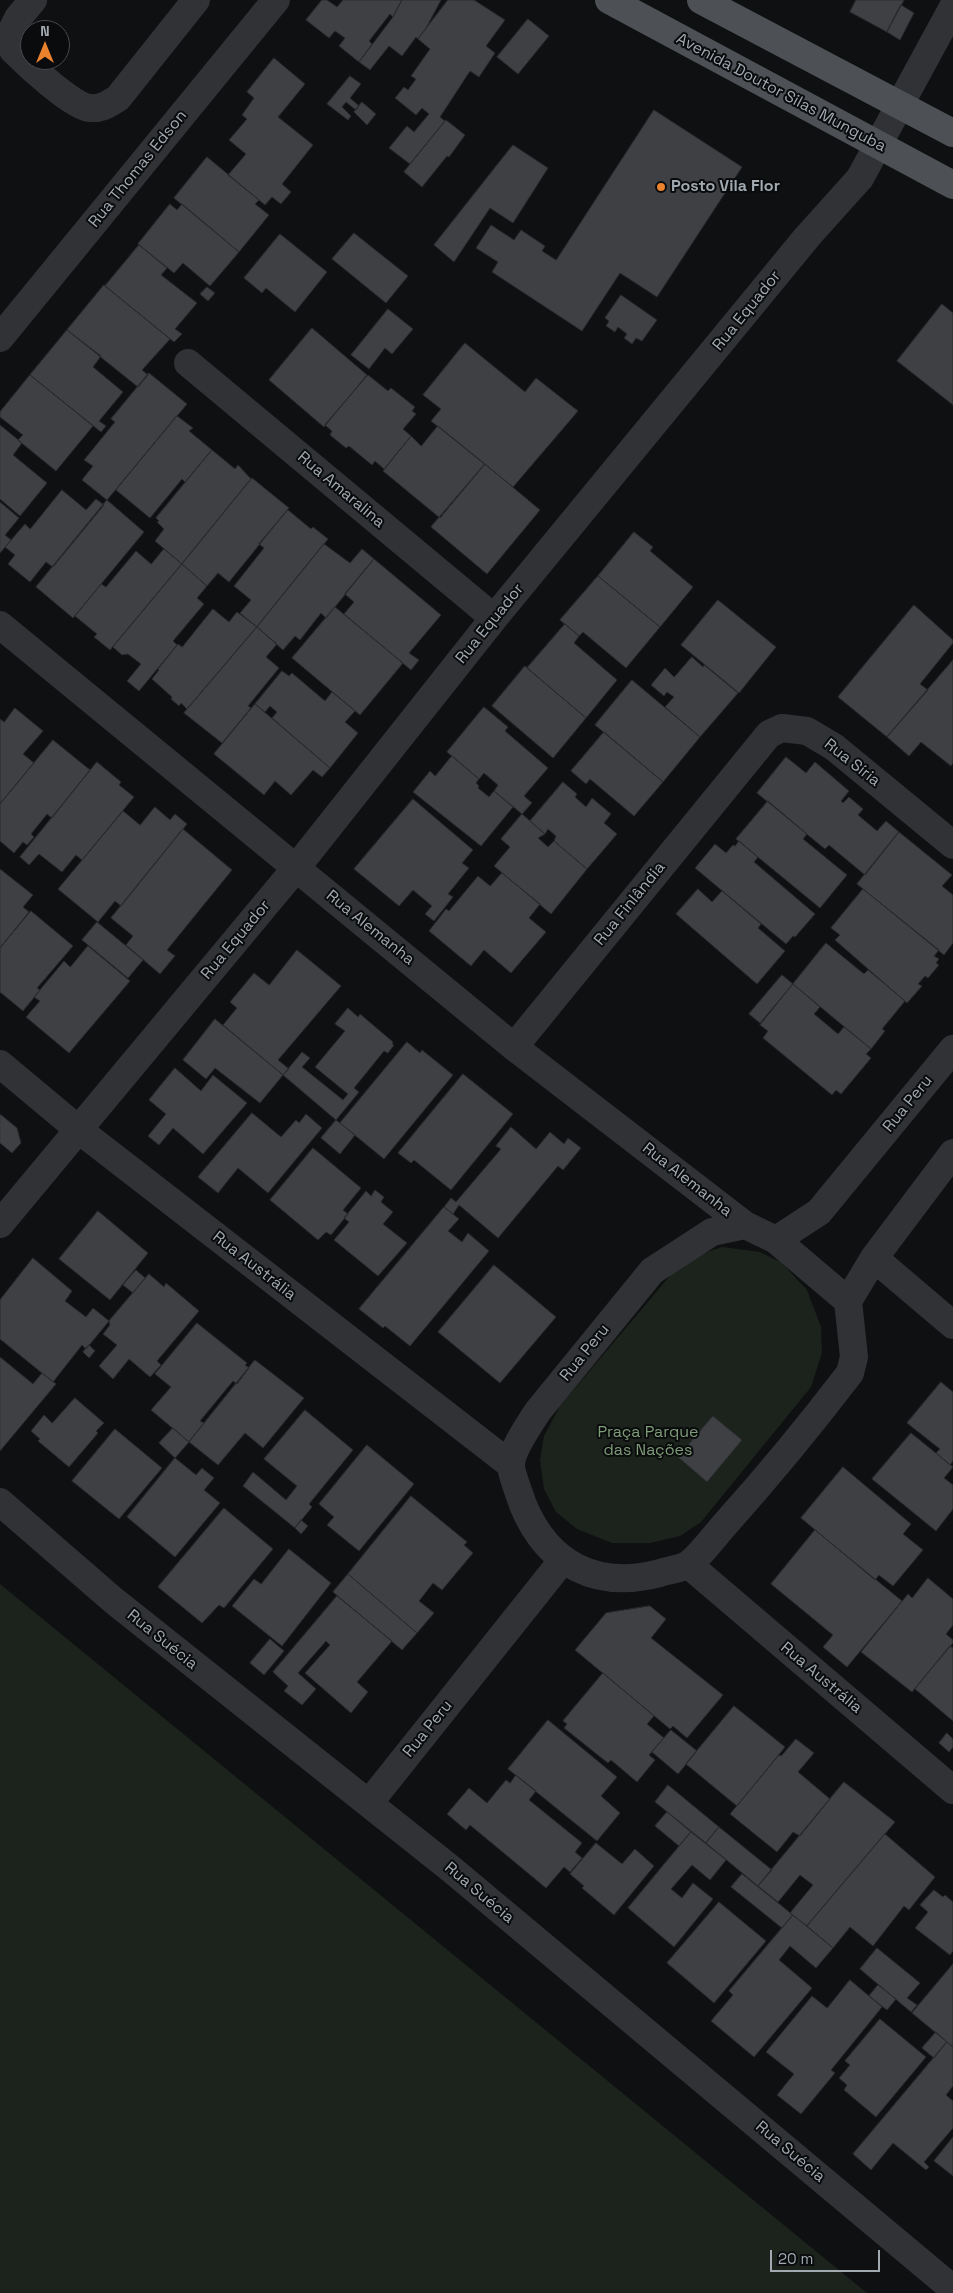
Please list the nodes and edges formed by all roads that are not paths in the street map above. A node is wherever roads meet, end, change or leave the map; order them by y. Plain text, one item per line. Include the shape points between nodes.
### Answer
1 (33, 0) edge
2 (196, 0) edge
3 (276, 0) edge
4 (609, 0) edge
5 (701, 0) edge
6 (953, 7) edge
7 (901, 104) junction
8 (953, 133) edge
9 (879, 145) junction
10 (953, 185) edge
11 (0, 338) edge
12 (188, 363) dead end
13 (494, 618) junction
14 (0, 625) edge
15 (746, 761) joint
16 (953, 845) edge
17 (296, 868) junction
18 (514, 1047) junction
19 (953, 1050) edge
20 (0, 1064) edge
21 (78, 1130) junction
22 (953, 1153) edge
23 (0, 1224) edge
24 (745, 1225) junction
25 (776, 1240) junction
26 (874, 1258) junction
27 (848, 1301) junction
28 (953, 1325) edge
29 (511, 1465) junction
30 (0, 1502) edge
31 (562, 1561) junction
32 (688, 1565) junction
33 (953, 1790) edge
34 (368, 1803) junction
35 (953, 2289) edge

1 - 2 street via 10,34 13,50 73,101 88,109 104,107 118,98
3 - 11 street, Rua Thomas Edson
4 - 9 main road, Avenida Doutor Silas Munguba
5 - 7 main road
6 - 7 street, Rua Equador
7 - 8 main road
7 - 9 street, Rua Equador
9 - 10 main road, Avenida Doutor Silas Munguba
9 - 13 street, Rua Equador via 860,178
12 - 13 street, Rua Amaralina
13 - 17 street, Rua Equador
14 - 17 street, Rua Alemanha
15 - 16 street, Rua Síria via 770,734 782,728 808,731 834,747
15 - 18 street, Rua Finlândia
17 - 18 street, Rua Alemanha
17 - 21 street, Rua Equador
18 - 24 street, Rua Alemanha
19 - 25 street, Rua Peru via 819,1212
20 - 21 street, Rua Austrália
21 - 23 street, Rua Equador
21 - 29 street, Rua Austrália
22 - 26 street
24 - 25 street
24 - 29 street, Rua Peru via 712,1232 652,1271 538,1411 522,1434
25 - 27 street
26 - 27 street
26 - 28 street
27 - 32 street via 854,1357 850,1373 763,1482
29 - 31 street via 530,1520
30 - 34 street, Rua Suécia via 113,1600
31 - 32 street via 602,1577 627,1578
31 - 34 street, Rua Peru
32 - 33 street, Rua Austrália
34 - 35 street, Rua Suécia

